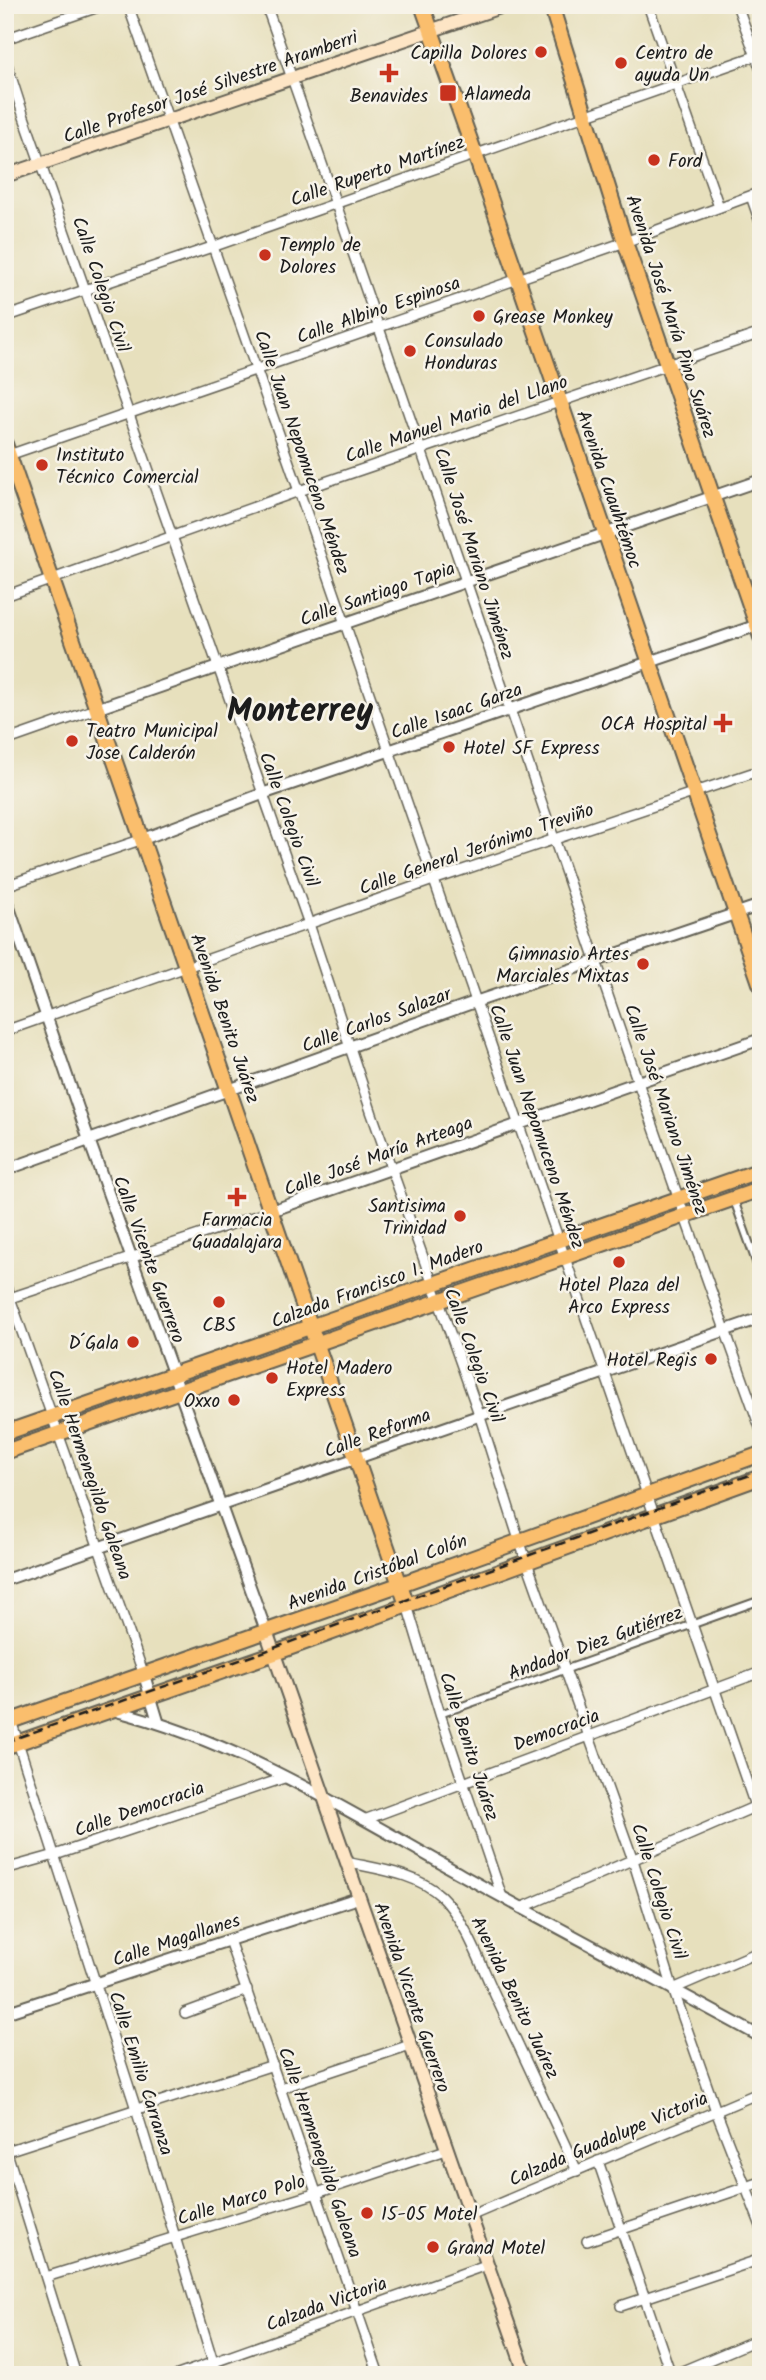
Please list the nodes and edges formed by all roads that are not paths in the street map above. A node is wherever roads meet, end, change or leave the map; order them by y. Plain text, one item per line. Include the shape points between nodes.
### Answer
1 (104, 5) edge
2 (128, 5) edge
3 (266, 5) edge
4 (422, 5) edge
5 (506, 5) edge
6 (551, 5) edge
7 (648, 5) edge
8 (737, 5) edge
9 (431, 30) junction
10 (5, 39) edge
11 (758, 55) edge
12 (5, 58) edge
13 (761, 71) edge
14 (293, 79) junction
15 (675, 84) junction
16 (587, 114) junction
17 (167, 120) junction
18 (475, 154) junction
19 (41, 163) junction
20 (5, 176) edge
21 (761, 192) edge
22 (751, 196) junction
23 (335, 202) junction
24 (719, 207) junction
25 (761, 225) edge
26 (625, 242) junction
27 (212, 247) junction
28 (518, 278) junction
29 (86, 289) junction
30 (5, 317) edge
31 (378, 328) junction
32 (761, 333) edge
33 (666, 364) junction
34 (256, 370) junction
35 (560, 400) junction
36 (129, 414) junction
37 (422, 450) junction
38 (6, 451) edge
39 (761, 480) edge
40 (299, 491) junction
41 (712, 496) junction
42 (604, 533) junction
43 (172, 536) junction
44 (51, 581) junction
45 (466, 582) junction
46 (5, 596) edge
47 (344, 624) junction
48 (759, 629) edge
49 (649, 663) junction
50 (217, 665) junction
51 (96, 709) junction
52 (509, 710) junction
53 (5, 741) edge
54 (388, 752) junction
55 (761, 770) edge
56 (694, 793) junction
57 (262, 794) junction
58 (143, 839) junction
59 (554, 839) junction
60 (433, 880) junction
61 (5, 886) edge
62 (5, 896) edge
63 (761, 905) edge
64 (737, 914) junction
65 (309, 924) junction
66 (597, 961) junction
67 (187, 967) junction
68 (761, 986) edge
69 (475, 1002) junction
70 (48, 1016) junction
71 (5, 1031) edge
72 (761, 1039) edge
73 (350, 1047) junction
74 (639, 1082) junction
75 (231, 1091) junction
76 (519, 1124) junction
77 (89, 1140) junction
78 (392, 1167) junction
79 (5, 1170) edge
80 (761, 1170) edge
81 (761, 1189) edge
82 (680, 1199) junction
83 (733, 1199) junction
84 (271, 1211) junction
85 (686, 1215) junction
86 (559, 1240) junction
87 (132, 1257) junction
88 (566, 1257) junction
89 (761, 1276) edge
90 (5, 1284) edge
91 (431, 1284) junction
92 (8, 1299) edge
93 (437, 1301) junction
94 (761, 1318) edge
95 (311, 1328) junction
96 (725, 1330) junction
97 (316, 1345) junction
98 (604, 1372) junction
99 (173, 1374) junction
100 (179, 1390) junction
101 (479, 1414) junction
102 (52, 1417) junction
103 (761, 1430) edge
104 (5, 1433) edge
105 (57, 1433) junction
106 (5, 1452) edge
107 (761, 1454) edge
108 (357, 1459) junction
109 (761, 1477) edge
110 (647, 1495) junction
111 (220, 1504) junction
112 (654, 1516) junction
113 (519, 1540) junction
114 (98, 1548) junction
115 (527, 1562) junction
116 (5, 1580) edge
117 (401, 1584) junction
118 (761, 1600) edge
119 (407, 1605) junction
120 (692, 1624) junction
121 (266, 1631) junction
122 (275, 1653) junction
123 (565, 1670) junction
124 (761, 1672) edge
125 (144, 1675) junction
126 (714, 1689) junction
127 (151, 1697) junction
128 (5, 1702) edge
129 (112, 1710) junction
130 (440, 1714) junction
131 (158, 1721) junction
132 (9, 1722) edge
133 (589, 1735) junction
134 (12, 1745) edge
135 (284, 1777) junction
136 (464, 1782) junction
137 (324, 1797) junction
138 (758, 1805) edge
139 (364, 1820) junction
140 (761, 1823) edge
141 (55, 1855) junction
142 (633, 1860) junction
143 (346, 1862) junction
144 (5, 1869) edge
145 (502, 1897) junction
146 (358, 1898) junction
147 (521, 1908) junction
148 (229, 1940) junction
149 (761, 1951) edge
150 (95, 1984) junction
151 (673, 1989) junction
152 (247, 1990) junction
153 (185, 2012) dead end
154 (5, 2013) edge
155 (761, 2037) edge
156 (410, 2045) junction
157 (273, 2065) junction
158 (281, 2088) junction
159 (761, 2092) edge
160 (136, 2109) junction
161 (716, 2111) junction
162 (6, 2148) edge
163 (446, 2150) junction
164 (598, 2161) junction
165 (577, 2171) junction
166 (761, 2182) edge
167 (746, 2187) junction
168 (317, 2193) junction
169 (470, 2216) junction
170 (761, 2226) edge
171 (621, 2231) junction
172 (175, 2238) junction
173 (587, 2241) dead end
174 (761, 2259) edge
175 (486, 2265) junction
176 (46, 2277) junction
177 (645, 2299) junction
178 (621, 2306) dead end
179 (357, 2311) junction
180 (761, 2338) edge
181 (213, 2362) junction
182 (76, 2375) edge
183 (178, 2375) edge
184 (217, 2375) edge
185 (379, 2375) edge
186 (526, 2375) edge
187 (672, 2375) edge

1 - 10 street
2 - 17 street, Calle Juan Nepomuceno Méndez
3 - 14 street, Calle José Mariano Jiménez
4 - 9 main road, Avenida Cuauhtémoc
5 - 9 main road, Calle Profesor José Silvestre Aramberri
6 - 16 main road, Avenida José María Pino Suárez
7 - 15 street
8 - 11 street
9 - 14 main road, Calle Profesor José Silvestre Aramberri
9 - 18 main road, Avenida Cuauhtémoc
11 - 13 street
11 - 15 street, Calle Ruperto Martínez
12 - 19 street, Calle Colegio Civil
14 - 17 main road, Calle Profesor José Silvestre Aramberri
14 - 23 street, Calle José Mariano Jiménez
15 - 16 street, Calle Ruperto Martínez
15 - 24 street
16 - 18 street, Calle Ruperto Martínez
16 - 26 main road, Avenida José María Pino Suárez
17 - 19 main road, Calle Profesor José Silvestre Aramberri
17 - 27 street, Calle Juan Nepomuceno Méndez
18 - 23 street, Calle Ruperto Martínez
18 - 28 main road, Avenida Cuauhtémoc
19 - 20 main road, Calle Profesor José Silvestre Aramberri
19 - 29 street, Calle Colegio Civil
21 - 22 street, Calle Albino Espinosa
22 - 24 street, Calle Albino Espinosa
22 - 25 street
23 - 27 street, Calle Ruperto Martínez
23 - 31 street, Calle José Mariano Jiménez
24 - 26 street, Calle Albino Espinosa
26 - 28 street, Calle Albino Espinosa
26 - 33 main road, Avenida José María Pino Suárez
27 - 29 street, Calle Ruperto Martínez
27 - 34 street, Calle Juan Nepomuceno Méndez
28 - 31 street, Calle Albino Espinosa
28 - 35 main road, Avenida Cuauhtémoc
29 - 30 street, Calle Ruperto Martínez
29 - 36 street, Calle Colegio Civil
31 - 34 street, Calle Albino Espinosa
31 - 37 street, Calle José Mariano Jiménez
32 - 33 street, Calle Manuel Maria del Llano
33 - 35 street, Calle Manuel Maria del Llano
33 - 41 main road, Avenida José María Pino Suárez
34 - 36 street, Calle Albino Espinosa
34 - 40 street, Calle Juan Nepomuceno Méndez
35 - 37 street, Calle Manuel Maria del Llano
35 - 42 main road, Avenida Cuauhtémoc
36 - 38 street, Calle Albino Espinosa
36 - 43 street, Calle Colegio Civil
37 - 40 street, Calle Manuel Maria del Llano
37 - 45 street, Calle José Mariano Jiménez
38 - 44 main road, Avenida Benito Juárez
39 - 41 street, Calle Santiago Tapia
40 - 43 street, Calle Manuel Maria del Llano
40 - 47 street, Calle Juan Nepomuceno Méndez
41 - 42 street, Calle Santiago Tapia
41 - 48 main road, Avenida José María Pino Suárez
42 - 45 street, Calle Santiago Tapia
42 - 49 main road, Avenida Cuauhtémoc
43 - 44 street, Calle Manuel Maria del Llano
43 - 50 street, Calle Colegio Civil
44 - 46 street, Calle Manuel Maria del Llano
44 - 51 main road, Avenida Benito Juárez
45 - 47 street, Calle Santiago Tapia
45 - 52 street, Calle José Mariano Jiménez
47 - 50 street, Calle Santiago Tapia
47 - 54 street, Calle Juan Nepomuceno Méndez
48 - 49 street, Calle Isaac Garza
49 - 52 street, Calle Isaac Garza
49 - 56 main road, Avenida Cuauhtémoc
50 - 51 street, Calle Santiago Tapia
50 - 57 street, Calle Colegio Civil
51 - 53 street, Calle Santiago Tapia
51 - 58 main road, Avenida Benito Juárez
52 - 54 street, Calle Isaac Garza
52 - 59 street, Calle José Mariano Jiménez
54 - 57 street, Calle Isaac Garza
54 - 60 street, Calle Juan Nepomuceno Méndez
55 - 56 street, Calle General Jerónimo Treviño
56 - 59 street, Calle General Jerónimo Treviño
56 - 64 main road, Avenida Cuauhtémoc
57 - 58 street, Calle Isaac Garza
57 - 65 street, Calle Colegio Civil
58 - 61 street, Calle Isaac Garza
58 - 67 main road, Avenida Benito Juárez
59 - 60 street, Calle General Jerónimo Treviño
59 - 66 street, Calle José Mariano Jiménez
60 - 65 street, Calle General Jerónimo Treviño
60 - 69 street, Calle Juan Nepomuceno Méndez
62 - 70 street, Calle Vicente Guerrero
63 - 64 street, Calle Carlos Salazar
64 - 66 street, Calle Carlos Salazar
64 - 68 main road, Avenida Cuauhtémoc
65 - 67 street, Calle General Jerónimo Treviño
65 - 73 street, Calle Colegio Civil
66 - 69 street, Calle Carlos Salazar
66 - 74 street, Calle José Mariano Jiménez
67 - 70 street, Calle General Jerónimo Treviño
67 - 75 main road, Avenida Benito Juárez
69 - 73 street, Calle Carlos Salazar
69 - 76 street, Calle Juan Nepomuceno Méndez
70 - 71 street, Calle General Jerónimo Treviño
70 - 77 street, Calle Vicente Guerrero
72 - 74 street, Calle José María Arteaga
73 - 75 street, Calle Carlos Salazar
73 - 78 street, Calle Colegio Civil
74 - 76 street, Calle José María Arteaga
74 - 82 street, Calle José Mariano Jiménez
75 - 77 street, Calle Carlos Salazar
75 - 84 main road, Avenida Benito Juárez
76 - 78 street, Calle José María Arteaga
76 - 86 street, Calle Juan Nepomuceno Méndez
77 - 79 street, Calle Carlos Salazar
77 - 87 street, Calle Vicente Guerrero
78 - 84 street, Calle José María Arteaga
78 - 91 street, Calle Colegio Civil
80 - 82 main road, Calzada Francisco I. Madero
81 - 83 main road, Calzada Francisco I. Madero
82 - 85 street, Calle José Mariano Jiménez
82 - 86 main road, Calzada Francisco I. Madero
83 - 85 main road, Calzada Francisco I. Madero
83 - 89 street
84 - 87 street, Calle José María Arteaga
84 - 95 main road, Avenida Benito Juárez
85 - 88 main road, Calzada Francisco I. Madero
85 - 96 street, Calle José Mariano Jiménez
86 - 88 street, Calle Juan Nepomuceno Méndez
86 - 91 main road, Calzada Francisco I. Madero
87 - 92 street, Calle José María Arteaga
87 - 99 street, Calle Vicente Guerrero
88 - 93 main road, Calzada Francisco I. Madero
88 - 98 street, Calle Juan Nepomuceno Méndez
90 - 92 street, Calle Hermenegildo Galeana
91 - 93 street, Calle Colegio Civil
91 - 95 main road, Calzada Francisco I. Madero
92 - 102 street, Calle Hermenegildo Galeana
93 - 97 main road, Calzada Francisco I. Madero
93 - 101 street, Calle Colegio Civil
94 - 96 street, Calle Reforma
95 - 97 main road, Avenida Benito Juárez
95 - 99 main road, Calzada Francisco I. Madero
96 - 98 street, Calle Reforma
96 - 103 street, Calle José Mariano Jiménez
97 - 100 main road, Calzada Francisco I. Madero
97 - 108 main road, Avenida Benito Juárez
98 - 101 street, Calle Reforma
98 - 110 street, Calle Juan Nepomuceno Méndez
99 - 100 street, Calle Vicente Guerrero
99 - 102 main road, Calzada Francisco I. Madero
100 - 105 main road, Calzada Francisco I. Madero
100 - 111 street, Calle Vicente Guerrero
101 - 108 street, Calle Reforma
101 - 113 street, Calle Colegio Civil
102 - 104 main road, Calzada Francisco I. Madero
102 - 105 street, Calle Hermenegildo Galeana
105 - 106 main road, Calzada Francisco I. Madero
105 - 114 street, Calle Hermenegildo Galeana
107 - 110 main road, Avenida Cristóbal Colón
108 - 111 street, Calle Reforma
108 - 117 main road, Avenida Benito Juárez
109 - 112 main road
110 - 112 street, Calle Juan Nepomuceno Méndez
110 - 113 main road, Avenida Cristóbal Colón
111 - 114 street, Calle Reforma
111 - 121 street, Calle Vicente Guerrero
112 - 115 main road
112 - 120 street, Calle Juan Nepomuceno Méndez
113 - 115 street, Calle Colegio Civil
113 - 117 main road, Avenida Cristóbal Colón
114 - 116 street, Calle Reforma
114 - 125 street, Calle Hermenegildo Galeana
115 - 119 main road
115 - 123 street, Calle Colegio Civil
117 - 119 main road, Avenida Benito Juárez
117 - 121 main road, Avenida Cristóbal Colón
118 - 120 street, Andador Diez Gutiérrez
119 - 122 main road
119 - 130 street, Calle Benito Juárez
120 - 123 street, Andador Diez Gutiérrez
120 - 126 street, Calle Juan Nepomuceno Méndez
121 - 122 main road, Avenida Vicente Guerrero
121 - 125 main road, Avenida Cristóbal Colón
122 - 127 main road
122 - 137 main road, Avenida Vicente Guerrero
123 - 130 street, Andador Diez Gutiérrez
123 - 133 street, Calle Colegio Civil
124 - 126 street, Democracia
125 - 127 street
125 - 132 main road, Avenida Cristóbal Colón
126 - 133 street, Democracia
126 - 138 street, Calle Juan Nepomuceno Méndez
127 - 129 main road
127 - 131 street
128 - 132 street, Calle Emilio Carranza
129 - 131 street
129 - 134 main road
130 - 136 street, Calle Benito Juárez
131 - 135 street
132 - 134 street, Calle Emilio Carranza
133 - 136 street, Democracia
133 - 142 street, Calle Colegio Civil
134 - 141 street, Calle Emilio Carranza
135 - 137 street
135 - 141 street, Calle Democracia
136 - 139 street, Democracia
136 - 145 street, Calle Benito Juárez
137 - 139 street
137 - 143 main road, Avenida Vicente Guerrero
138 - 140 street, Calle Juan Nepomuceno Méndez
138 - 142 street
139 - 145 street
141 - 144 street, Calle Democracia
141 - 150 street, Calle Emilio Carranza
142 - 147 street
142 - 151 street, Calle Colegio Civil
143 - 146 main road, Avenida Vicente Guerrero
143 - 165 street, Avenida Benito Juárez via 400,1874 427,1886 453,1912
145 - 147 street
146 - 148 street, Calle Magallanes
146 - 156 main road, Avenida Vicente Guerrero
147 - 151 street
148 - 150 street, Calle Magallanes
148 - 152 street, Calle Hermenegildo Galeana
149 - 151 street
150 - 154 street, Calle Magallanes
150 - 160 street, Calle Emilio Carranza
151 - 155 street
151 - 161 street, Calle Colegio Civil
152 - 153 street
152 - 157 street, Calle Hermenegildo Galeana
156 - 158 street
156 - 163 main road, Avenida Vicente Guerrero
157 - 158 street, Calle Hermenegildo Galeana
157 - 160 street
158 - 168 street, Calle Hermenegildo Galeana
159 - 161 street, Calzada Guadalupe Victoria
160 - 162 street
160 - 172 street, Calle Emilio Carranza
161 - 164 street, Calzada Guadalupe Victoria
161 - 167 street, Calle Colegio Civil
162 - 176 street
163 - 168 street, Calle Marco Polo
163 - 169 main road, Avenida Vicente Guerrero
164 - 165 street, Calzada Guadalupe Victoria
164 - 171 street
165 - 169 street, Calzada Guadalupe Victoria
166 - 167 street
167 - 170 street, Calle Colegio Civil
167 - 171 street
168 - 172 street, Calle Marco Polo
168 - 179 street, Calle Hermenegildo Galeana
169 - 175 main road, Avenida Vicente Guerrero
171 - 173 street
171 - 177 street
172 - 176 street, Calle Marco Polo
172 - 181 street, Calle Emilio Carranza
174 - 177 street
175 - 179 street, Calzada Victoria
175 - 186 main road, Avenida Vicente Guerrero
176 - 182 street
177 - 178 street
177 - 187 street
179 - 181 street, Calzada Victoria
179 - 185 street, Calle Hermenegildo Galeana
180 - 187 street
181 - 183 street, Calzada Victoria
181 - 184 street, Calle Emilio Carranza

